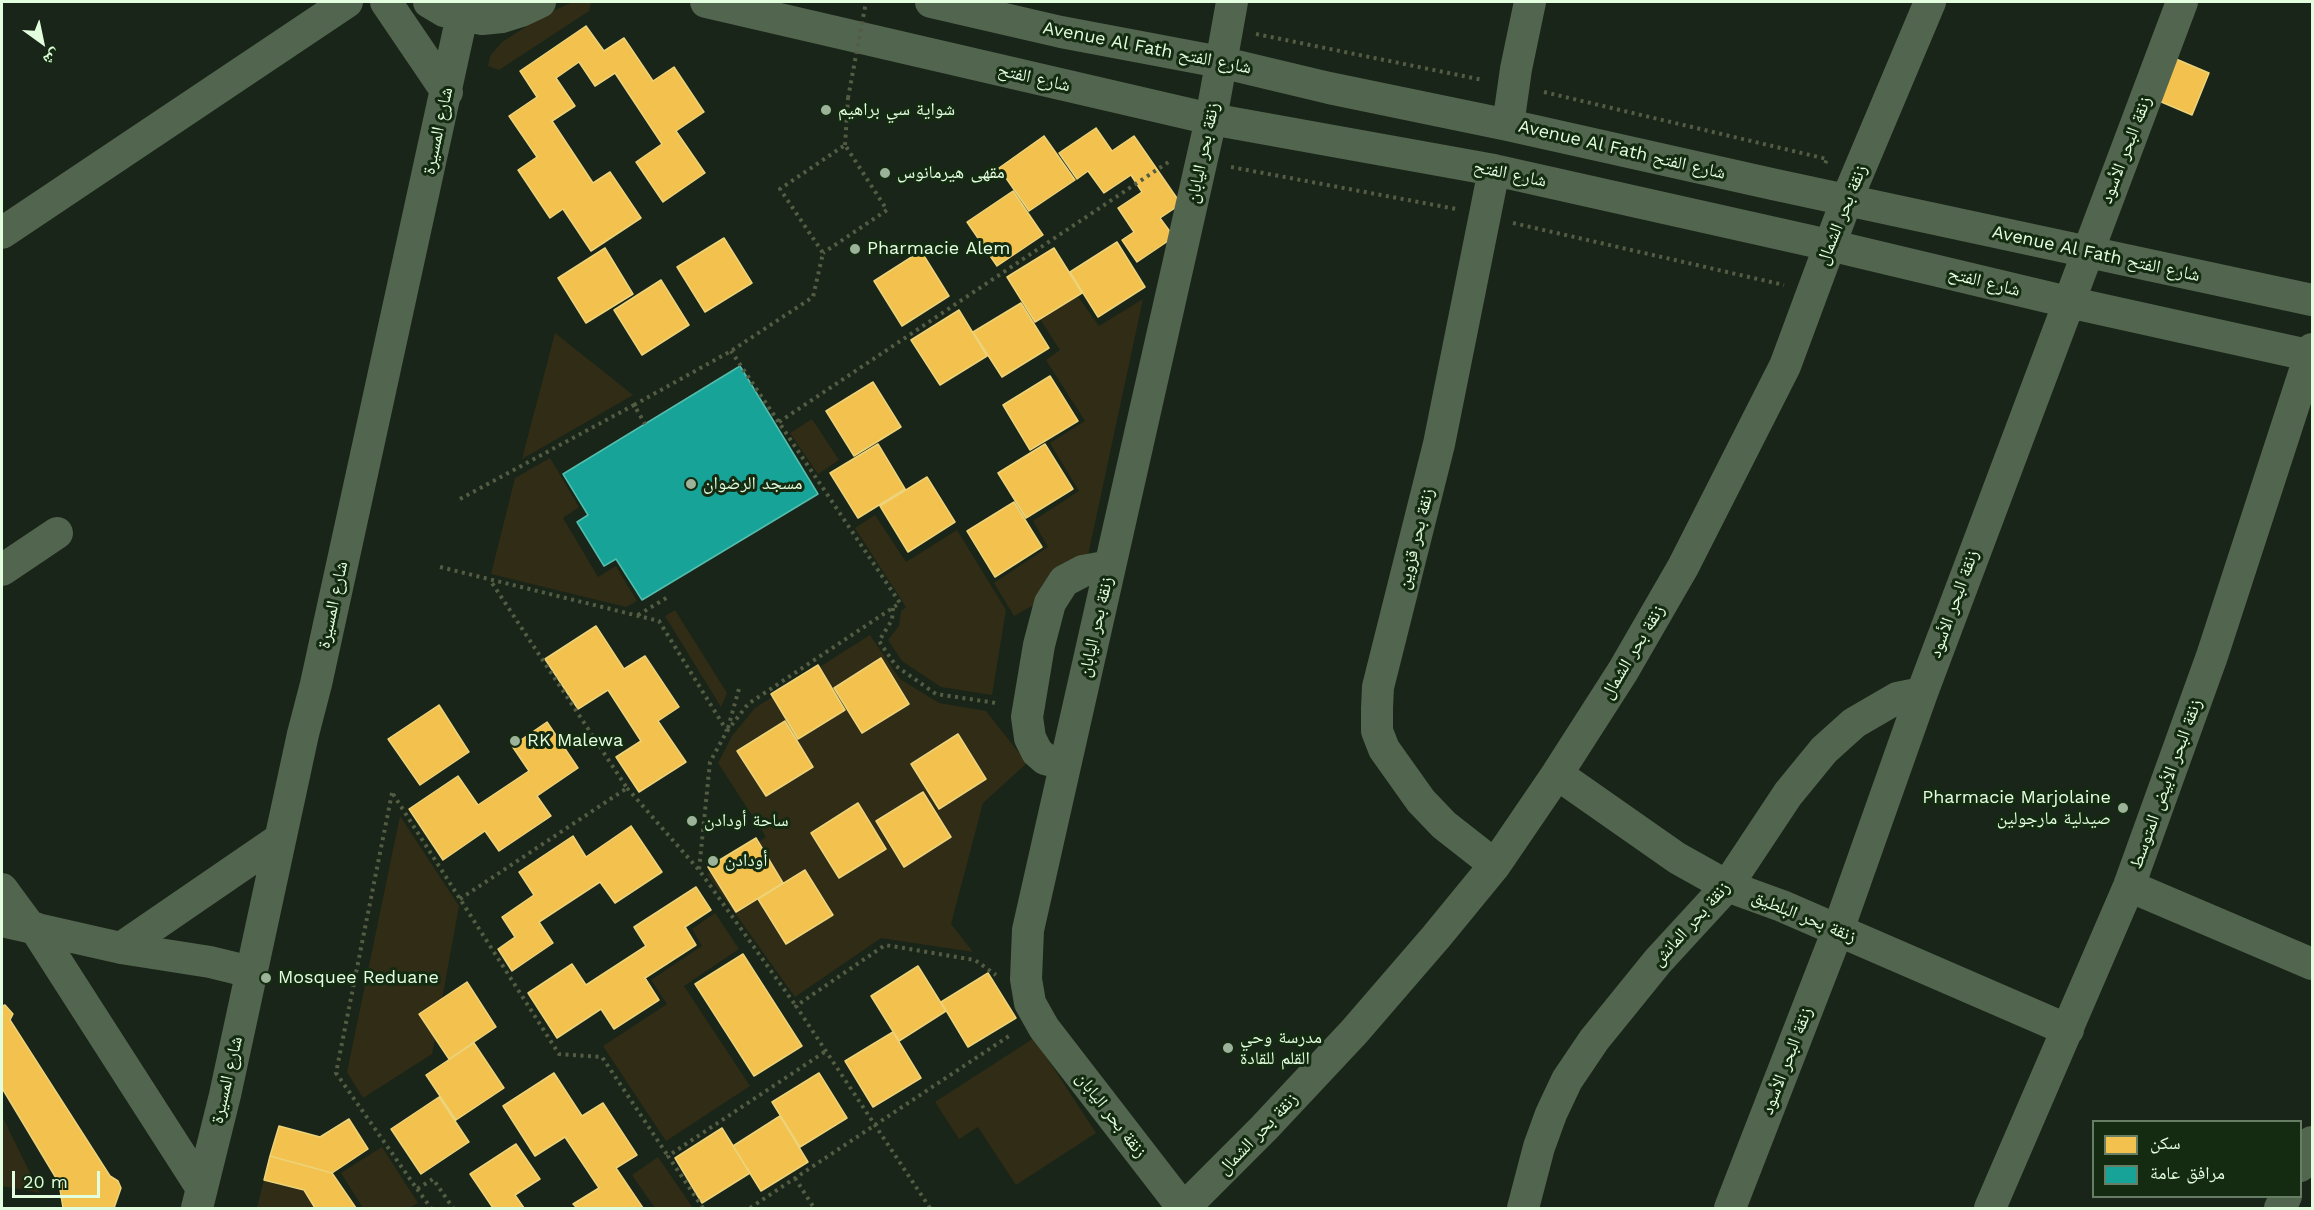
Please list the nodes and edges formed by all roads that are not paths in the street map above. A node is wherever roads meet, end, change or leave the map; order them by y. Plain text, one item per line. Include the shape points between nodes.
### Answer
1 (347, 2) edge
2 (386, 2) edge
3 (429, 2) edge
4 (540, 2) edge
5 (706, 2) edge
6 (931, 2) edge
7 (1232, 2) edge
8 (1530, 2) edge
9 (1930, 2) edge
10 (2182, 2) edge
11 (464, 9) edge
12 (1220, 62) junction
13 (447, 92) junction
14 (1211, 118) junction
15 (1508, 124) junction
16 (1494, 170) junction
17 (1847, 199) junction
18 (2, 234) edge
19 (1829, 244) junction
20 (2088, 253) junction
21 (2313, 300) edge
22 (2067, 302) junction
23 (2312, 353) edge
24 (57, 533) dead end
25 (1110, 566) junction
26 (2, 570) edge
27 (1922, 693) junction
28 (1065, 764) junction
29 (1557, 774) junction
30 (280, 839) junction
31 (1494, 865) junction
32 (1727, 886) junction
33 (2129, 886) junction
34 (2, 889) edge
35 (22, 925) edge
36 (1838, 930) junction
37 (121, 948) junction
38 (2313, 964) edge
39 (250, 972) junction
40 (2068, 1030) junction
41 (2313, 1142) edge
42 (2302, 1164) edge
43 (199, 1198) edge
44 (1184, 1209) edge
45 (1524, 1209) edge
46 (1730, 1209) edge
47 (1990, 1209) edge

1 - 18 street
2 - 13 street
3 - 11 street via 444,10
4 - 11 street via 502,17 482,19
5 - 14 street, شارع الفتح
6 - 12 street, Avenue Al Fath شارع الفتح
7 - 12 street, زنقة بحر اليابان
8 - 15 street
9 - 17 street, زنقة بحر الشمال
10 - 20 street, زنقة البحر الأسود
11 - 13 street, شارع المسيرة
12 - 14 street, زنقة بحر اليابان
12 - 15 street, Avenue Al Fath شارع الفتح
13 - 30 street, شارع المسيرة
14 - 16 street, شارع الفتح
14 - 25 street, زنقة بحر اليابان
15 - 17 street, Avenue Al Fath شارع الفتح
16 - 19 street, شارع الفتح
16 - 31 street, زنقة بحر قزوين via 1439,444 1378,687 1377,731 1384,749 1420,801
17 - 19 street, زنقة بحر الشمال
17 - 20 street, Avenue Al Fath شارع الفتح
19 - 22 street, شارع الفتح
19 - 29 street, زنقة بحر الشمال via 1785,366 1704,527 1623,671
20 - 21 street, Avenue Al Fath شارع الفتح
20 - 22 street, زنقة البحر الأسود
22 - 23 street, شارع الفتح
22 - 27 street, زنقة البحر الأسود
23 - 33 street, زنقة البحر الأبيض المتوسط via 2212,656
24 - 26 street
25 - 28 street, زنقة بحر اليابان
25 - 28 street via 1083,571 1064,581 1050,603 1039,645 1027,717 1030,738 1045,759
27 - 32 street, زنقة بحر المانش via 1897,698 1862,717 1824,750 1788,794
27 - 36 street, زنقة البحر الأسود
28 - 44 street, زنقة بحر اليابان via 1029,930 1026,979 1044,1029
29 - 31 street, زنقة بحر الشمال
29 - 32 street, زنقة بحر البلطيق via 1677,858
30 - 37 street
30 - 39 street, شارع المسيرة
31 - 44 street, زنقة بحر الشمال via 1354,1032
32 - 36 street, زنقة بحر البلطيق
32 - 45 street, زنقة بحر المانش via 1644,977 1567,1080 1539,1147
33 - 38 street
33 - 40 street, زنقة البحر الأبيض المتوسط
34 - 35 street
35 - 37 street
35 - 43 street
36 - 40 street, زنقة بحر البلطيق
36 - 46 street, زنقة البحر الأسود
37 - 39 street
39 - 43 street, شارع المسيرة
40 - 47 street, زنقة البحر الأبيض المتوسط
41 - 42 street

